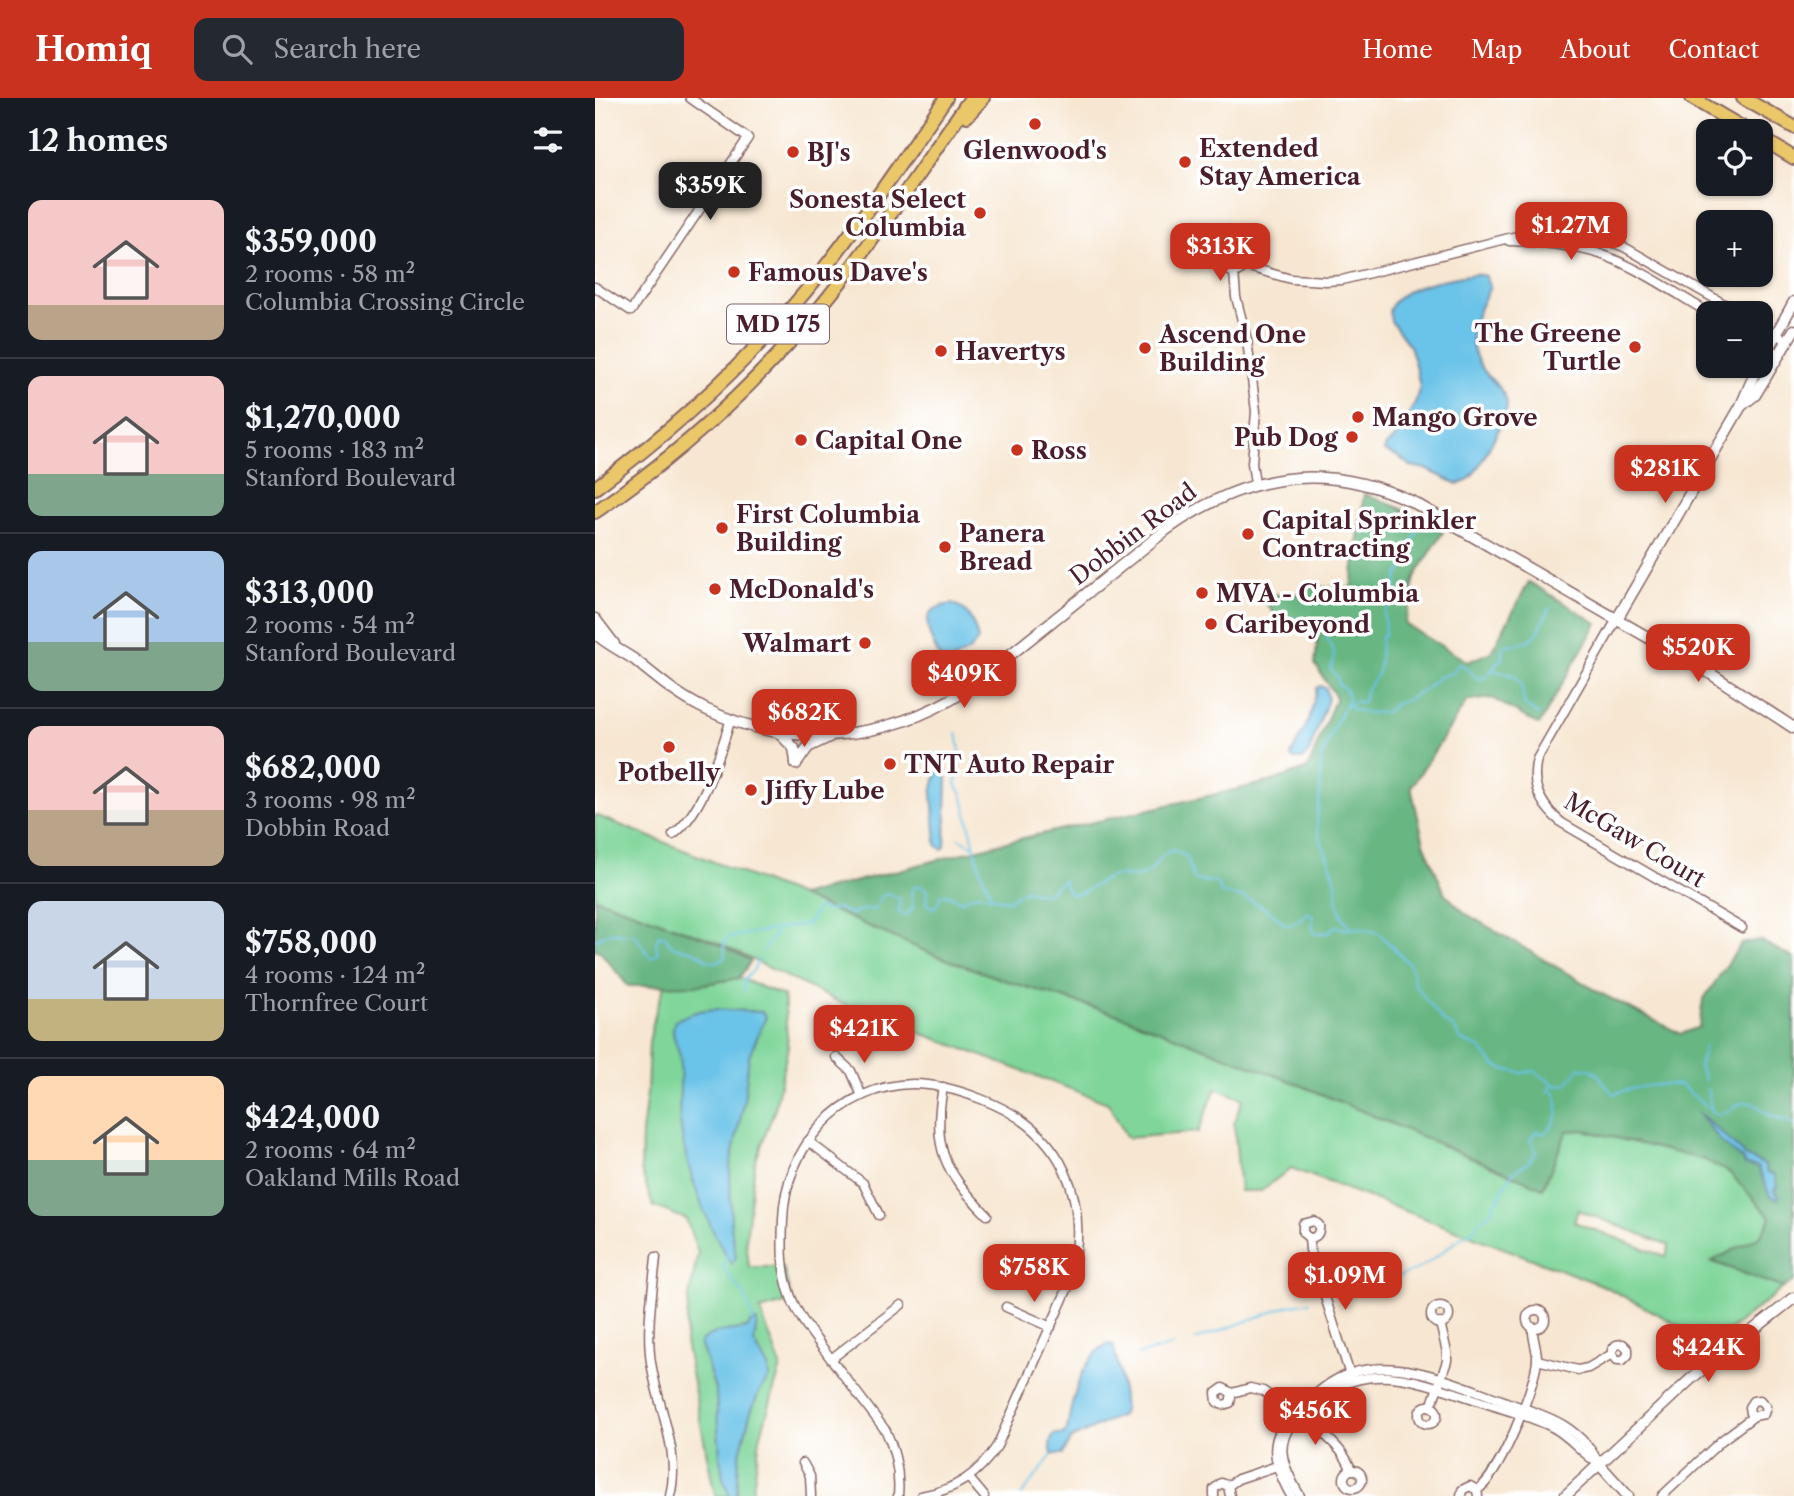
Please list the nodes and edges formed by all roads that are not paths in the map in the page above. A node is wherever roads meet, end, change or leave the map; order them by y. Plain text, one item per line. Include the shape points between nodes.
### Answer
1 (690, 98) edge
2 (944, 98) edge
3 (971, 98) edge
4 (983, 98) edge
5 (1692, 98) edge
6 (1743, 98) edge
7 (1728, 119) edge
8 (1794, 127) edge
9 (1773, 145) edge
10 (1794, 158) edge
11 (923, 166) junction
12 (1495, 242) junction
13 (1245, 266) junction
14 (1234, 272) junction
15 (595, 287) edge
16 (1719, 301) edge
17 (1794, 302) edge
18 (1696, 306) edge
19 (1794, 330) edge
20 (1775, 334) joint
21 (1788, 341) junction
22 (1773, 351) edge
23 (1779, 355) junction
24 (1753, 378) edge
25 (728, 404) junction
26 (1741, 406) junction
27 (1255, 484) junction
28 (595, 488) edge
29 (595, 512) edge
30 (595, 522) edge
31 (595, 619) edge
32 (1617, 619) junction
33 (595, 634) edge
34 (617, 647) junction
35 (731, 719) junction
36 (1794, 728) edge
37 (777, 731) junction
38 (832, 735) junction
39 (673, 835) dead end
40 (1742, 928) dead end
41 (836, 1057) dead end
42 (943, 1087) junction
43 (862, 1096) junction
44 (808, 1141) junction
45 (880, 1215) dead end
46 (987, 1215) dead end
47 (1309, 1238) dead end
48 (656, 1257) dead end
49 (1794, 1298) edge
50 (901, 1305) dead end
51 (1006, 1307) dead end
52 (1440, 1323) dead end
53 (1051, 1327) junction
54 (1533, 1328) dead end
55 (1612, 1354) dead end
56 (831, 1359) junction
57 (1537, 1360) junction
58 (1351, 1377) junction
59 (1440, 1383) junction
60 (1232, 1393) dead end
61 (1431, 1406) dead end
62 (1521, 1412) junction
63 (1296, 1414) junction
64 (1754, 1416) dead end
65 (803, 1463) dead end
66 (1599, 1464) junction
67 (1279, 1465) junction
68 (1351, 1471) dead end
69 (969, 1478) junction
70 (1228, 1486) junction
71 (1477, 1493) edge
72 (670, 1496) edge
73 (811, 1496) edge
74 (898, 1496) edge
75 (921, 1496) edge
76 (984, 1496) edge
77 (1214, 1496) edge
78 (1230, 1496) edge
79 (1291, 1496) edge
80 (1300, 1496) edge
81 (1461, 1496) edge
82 (1565, 1496) edge
83 (1628, 1496) edge
84 (1662, 1496) edge

1 - 15 street via 748,138 631,311
2 - 28 main road, MD 175 via 823,269 779,323 679,420
3 - 11 main road, MD 175
4 - 11 main road
5 - 7 main road
6 - 8 main road
9 - 10 main road
11 - 25 main road, MD 175 via 821,306
12 - 13 street via 1357,278 1326,281 1291,279
12 - 16 street via 1541,231 1605,240
12 - 18 street via 1564,246 1600,254
13 - 14 street
13 - 14 street via 1240,250 1227,251 1223,265
14 - 27 street via 1256,411
17 - 20 street
19 - 21 street
20 - 21 street
21 - 23 street
22 - 23 street
23 - 26 street via 1755,395
24 - 26 street
25 - 29 main road, MD 175 via 660,464
25 - 30 main road
26 - 32 street
27 - 32 street, Dobbin Road via 1316,477 1394,493
27 - 38 street, Dobbin Road via 1212,500 1185,517 949,701 890,726
31 - 34 street, Dobbin Road
32 - 36 street, Dobbin Road
32 - 40 street, McGaw Court via 1537,759 1538,796 1562,823
33 - 34 street, Dobbin Road
34 - 35 street, Dobbin Road via 690,701
35 - 37 street, Dobbin Road
35 - 39 street via 707,787
37 - 38 street, Dobbin Road
37 - 38 street via 793,748 796,764 808,747
41 - 43 street via 851,1071
42 - 43 street via 913,1084
42 - 46 street via 939,1132 945,1160 964,1191
42 - 53 street via 1015,1114 1048,1142 1065,1172 1075,1208 1077,1244 1070,1283
43 - 44 street via 834,1113
44 - 45 street via 863,1183
44 - 56 street via 785,1191 783,1273 792,1301
47 - 58 street
48 - 72 street via 649,1343 674,1468
49 - 66 street via 1693,1377
50 - 56 street
51 - 53 street
52 - 59 street via 1447,1352
53 - 69 street via 997,1446
54 - 57 street
55 - 57 street via 1578,1370
56 - 74 street via 886,1432 898,1467
57 - 62 street
58 - 59 street
58 - 63 street via 1324,1387
59 - 61 street
59 - 62 street
60 - 63 street via 1257,1389
62 - 66 street via 1560,1432
62 - 71 street via 1494,1473
63 - 67 street via 1284,1437
63 - 68 street via 1334,1444
64 - 84 street
65 - 73 street via 810,1476
66 - 82 street
66 - 83 street
67 - 70 street
67 - 79 street
67 - 80 street
69 - 75 street
69 - 76 street
70 - 77 street via 1216,1486
70 - 78 street
71 - 81 street via 1467,1486

